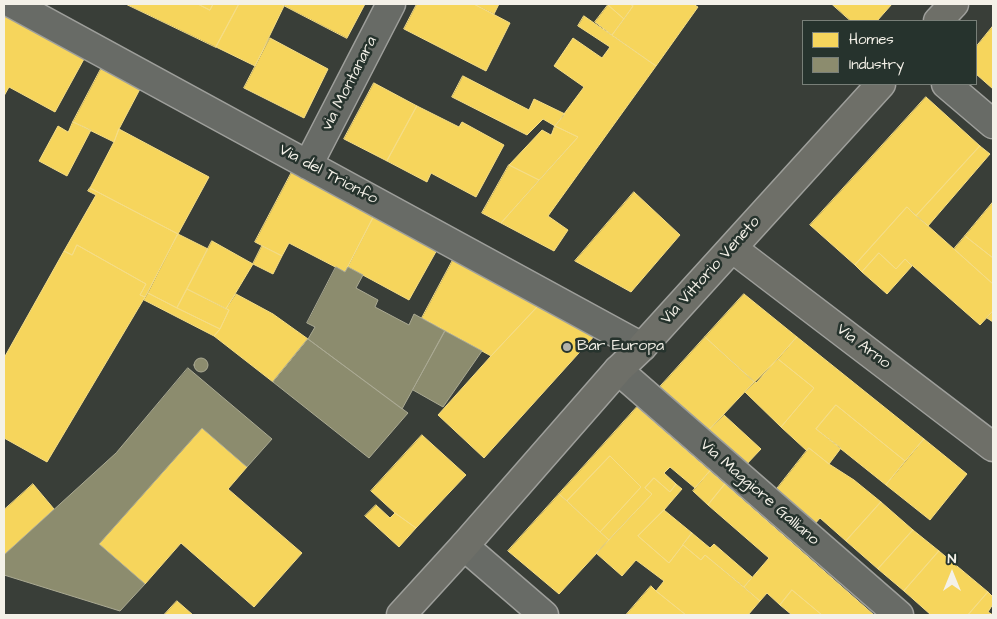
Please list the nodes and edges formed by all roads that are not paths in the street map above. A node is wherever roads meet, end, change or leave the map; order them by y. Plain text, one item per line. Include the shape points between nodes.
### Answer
1 (13, 4) edge
2 (391, 4) edge
3 (954, 4) edge
4 (939, 20) edge
5 (880, 85) edge
6 (947, 85) edge
7 (993, 124) edge
8 (308, 165) junction
9 (732, 248) junction
10 (642, 347) junction
11 (618, 370) junction
12 (993, 447) edge
13 (464, 546) junction
14 (401, 615) edge
15 (544, 615) edge
16 (899, 615) edge

1 - 8 street, Via del Trionfo
2 - 8 street, via Montanara
3 - 4 main road
5 - 9 main road, Via Vittorio Veneto
6 - 7 street
8 - 10 street, Via del Trionfo
9 - 10 main road, Via Vittorio Veneto
9 - 12 main road, Via Arno
10 - 11 main road, Via Vittorio Veneto
11 - 13 main road, Via Vittorio Veneto
11 - 16 street, Via Maggiore Galliano
13 - 14 main road, Via Vittorio Veneto
13 - 15 street

